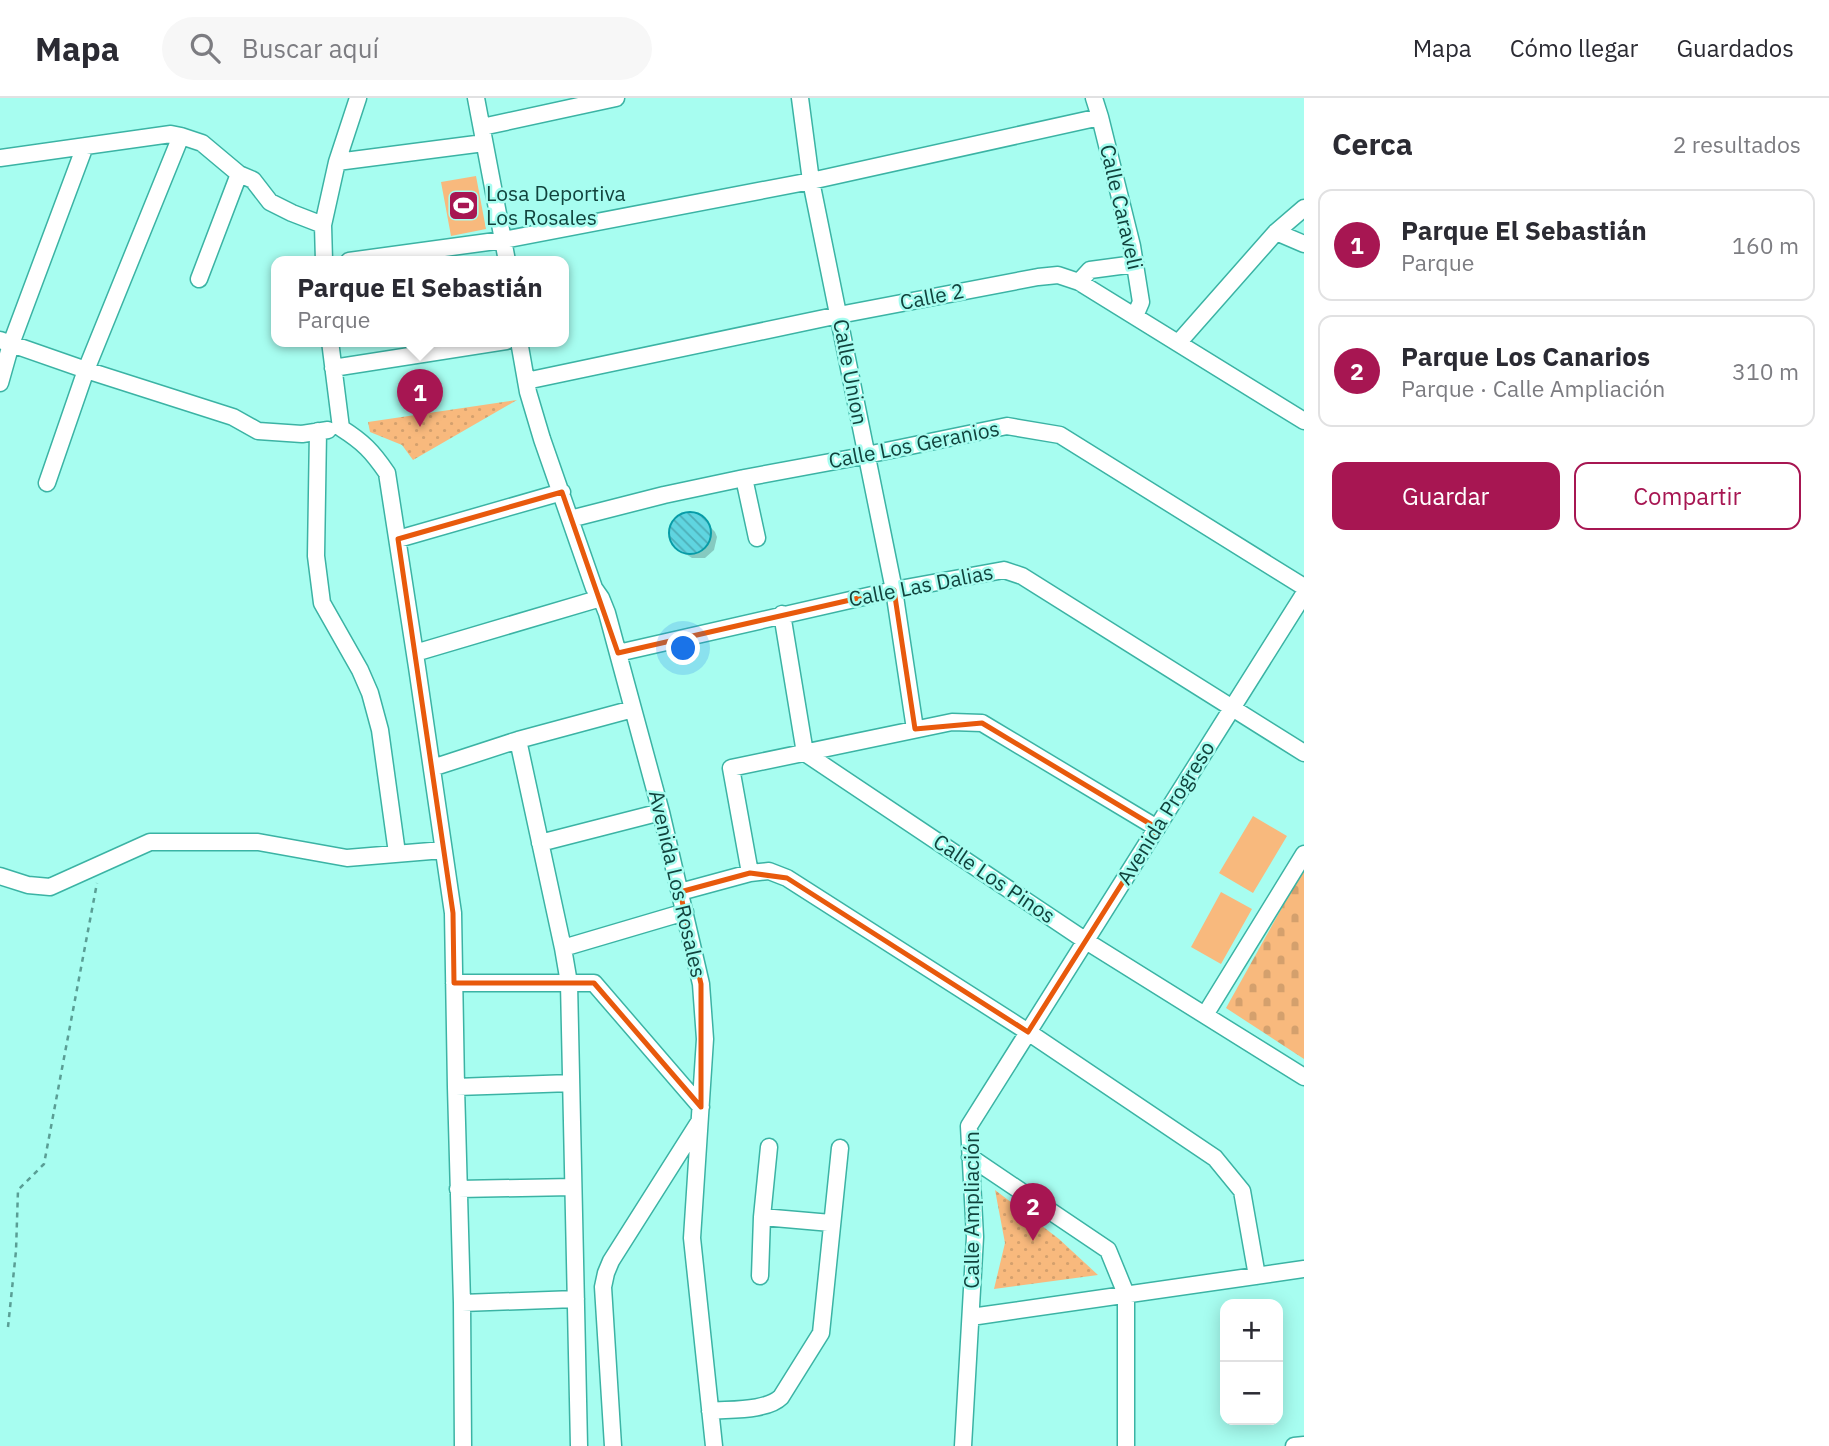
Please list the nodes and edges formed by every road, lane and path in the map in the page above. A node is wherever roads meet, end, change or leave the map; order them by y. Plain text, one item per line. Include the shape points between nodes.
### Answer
1 (358, 98) edge
2 (476, 98) edge
3 (616, 98) edge
4 (800, 98) edge
5 (1094, 98) edge
6 (1100, 117) junction
7 (483, 135) junction
8 (181, 136) junction
9 (85, 146) junction
10 (0, 158) edge
11 (337, 162) junction
12 (239, 174) junction
13 (811, 181) junction
14 (1304, 208) edge
15 (323, 225) junction
16 (1276, 232) junction
17 (503, 240) junction
18 (1304, 244) edge
19 (324, 256) edge
20 (386, 256) edge
21 (505, 256) edge
22 (1135, 264) junction
23 (200, 279) dead end
24 (1079, 282) junction
25 (839, 315) junction
26 (1135, 316) junction
27 (5, 342) edge
28 (1179, 342) junction
29 (330, 347) edge
30 (467, 347) edge
31 (520, 347) edge
32 (332, 368) junction
33 (86, 370) junction
34 (526, 380) junction
35 (0, 383) edge
36 (1304, 421) edge
37 (341, 428) junction
38 (318, 431) junction
39 (867, 455) junction
40 (744, 478) junction
41 (47, 483) dead end
42 (562, 492) junction
43 (570, 519) junction
44 (757, 538) dead end
45 (398, 539) junction
46 (1304, 587) edge
47 (894, 590) junction
48 (1304, 594) edge
49 (601, 598) junction
50 (782, 614) junction
51 (415, 653) junction
52 (618, 653) junction
53 (1232, 708) junction
54 (633, 709) junction
55 (915, 729) junction
56 (518, 740) junction
57 (805, 753) junction
58 (1304, 753) edge
59 (432, 768) junction
60 (661, 812) junction
61 (1157, 828) junction
62 (540, 843) junction
63 (443, 850) junction
64 (397, 853) junction
65 (1304, 854) edge
66 (101, 862) junction
67 (750, 873) junction
68 (0, 876) edge
69 (680, 892) junction
70 (685, 912) junction
71 (1086, 941) junction
72 (563, 948) junction
73 (454, 982) junction
74 (569, 983) junction
75 (1205, 1015) junction
76 (1028, 1032) junction
77 (1304, 1077) edge
78 (571, 1083) junction
79 (456, 1087) junction
80 (701, 1114) junction
81 (769, 1147) dead end
82 (840, 1148) dead end
83 (970, 1157) junction
84 (573, 1187) junction
85 (458, 1189) junction
86 (762, 1217) junction
87 (831, 1223) junction
88 (1304, 1269) edge
89 (760, 1276) dead end
90 (1257, 1276) junction
91 (1126, 1294) junction
92 (576, 1299) junction
93 (462, 1303) junction
94 (971, 1317) junction
95 (8, 1327) dead end
96 (710, 1411) junction
97 (1304, 1445) edge
98 (463, 1446) edge
99 (579, 1446) edge
100 (613, 1446) edge
101 (714, 1446) edge
102 (964, 1446) edge
103 (1126, 1446) edge
104 (1294, 1446) edge

1 - 11 street
2 - 7 street
3 - 7 street
4 - 13 street, Calle Union
5 - 6 street, Calle Caraveli
6 - 13 street
6 - 22 street, Calle Caraveli
7 - 11 street
7 - 17 street
8 - 9 street
8 - 12 street via 202,143
8 - 33 street
9 - 10 street
9 - 27 street
11 - 15 street
12 - 15 street via 253,180 270,202
12 - 23 street
13 - 17 street
13 - 25 street, Calle Union
14 - 16 street
15 - 19 street
16 - 18 street
16 - 28 street
17 - 20 street
17 - 21 street
22 - 24 street via 1090,270
22 - 26 street, Calle Caraveli via 1141,302
24 - 25 street, Calle 2 via 1058,275 1038,277
24 - 26 street, Calle 2
25 - 34 street, Calle 2
25 - 39 street, Calle Union
26 - 28 street, Calle 2
27 - 33 street
27 - 35 street
28 - 36 street, Calle 2
29 - 32 street
30 - 32 street
31 - 34 street, Avenida Los Rosales
32 - 37 street
33 - 38 street via 233,417 258,431
33 - 41 street
34 - 42 street, Avenida Los Rosales
37 - 38 street
37 - 45 street via 375,454 387,473
38 - 64 street via 316,556 322,603 370,693 380,730
39 - 40 street, Calle Los Geranios
39 - 46 street, Calle Los Geranios via 1007,426 1060,435
39 - 47 street, Calle Union
40 - 43 street, Calle Los Geranios
40 - 44 street
42 - 43 street, Avenida Los Rosales
42 - 45 street
43 - 49 street, Avenida Los Rosales
45 - 51 street
47 - 50 street, Calle Las Dalias
47 - 53 street, Calle Las Dalias via 1004,570 1022,576
47 - 55 street, Calle Union
48 - 53 street, Avenida Progreso
49 - 51 street
49 - 52 street, Avenida Los Rosales
50 - 52 street, Calle Las Dalias
50 - 57 street
51 - 59 street
52 - 54 street, Avenida Los Rosales
53 - 58 street, Calle Las Dalias
53 - 61 street, Avenida Progreso
54 - 56 street
54 - 60 street, Avenida Los Rosales
55 - 57 street
55 - 61 street via 952,722 982,723
56 - 59 street
56 - 62 street
57 - 67 street via 731,768
57 - 71 street, Calle Los Pinos
59 - 63 street
60 - 62 street
60 - 69 street, Avenida Los Rosales
61 - 71 street, Avenida Progreso
62 - 72 street
63 - 64 street
63 - 73 street via 453,914
64 - 66 street via 347,858 258,842 150,842
65 - 75 street
66 - 68 street via 50,887
66 - 95 path via 44,1164 18,1189
67 - 69 street
67 - 76 street via 769,871 787,878
69 - 70 street, Avenida Los Rosales
70 - 72 street
70 - 80 street, Avenida Los Rosales via 701,984 705,1039
71 - 75 street, Calle Los Pinos
71 - 76 street, Avenida Progreso
72 - 74 street
73 - 74 street
73 - 79 street
74 - 78 street
74 - 80 street via 594,983
75 - 77 street, Calle Los Pinos
76 - 83 street, Calle Ampliación via 969,1126
76 - 90 street via 1215,1158 1242,1191
78 - 79 street
78 - 84 street
79 - 85 street
80 - 96 street, Avenida Los Rosales via 692,1238
80 - 100 street via 606,1273 603,1287
81 - 86 street
82 - 87 street
83 - 91 street via 1108,1250
83 - 94 street, Calle Ampliación via 975,1237
84 - 85 street
84 - 92 street
85 - 93 street
86 - 87 street
86 - 89 street
87 - 96 street via 821,1333 781,1397 765,1406
88 - 90 street
90 - 91 street
91 - 94 street
91 - 103 street
92 - 93 street
92 - 99 street
93 - 98 street
94 - 102 street, Calle Ampliación
96 - 101 street, Avenida Los Rosales
97 - 104 street

